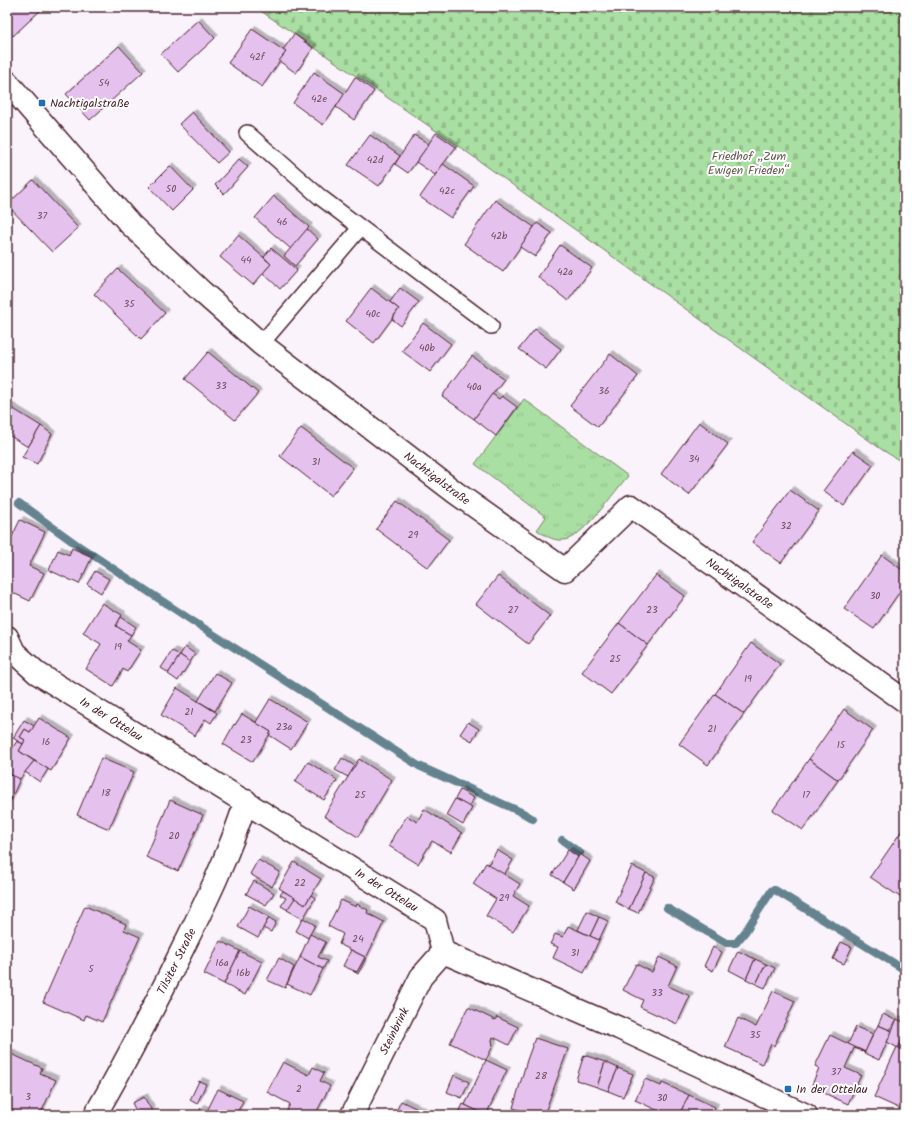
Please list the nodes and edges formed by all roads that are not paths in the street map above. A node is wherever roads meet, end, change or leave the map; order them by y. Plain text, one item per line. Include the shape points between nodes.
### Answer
1 (7, 82) edge
2 (247, 132) dead end
3 (360, 228) junction
4 (491, 326) dead end
5 (260, 344) junction
6 (7, 637) edge
7 (905, 701) edge
8 (246, 802) junction
9 (443, 952) junction
10 (776, 1109) edge
11 (95, 1115) edge
12 (352, 1115) edge
13 (806, 1115) edge

1 - 5 street, Nachtigalstraße via 130,224
2 - 3 lane via 320,197
3 - 4 lane
3 - 5 lane
5 - 7 street, Nachtigalstraße via 456,493 565,570 631,506
6 - 8 street, In der Ottelau via 14,652 37,673
8 - 9 street, In der Ottelau via 435,920
8 - 11 street, Tilsiter Straße via 216,883 134,1048
9 - 10 street via 619,1028
9 - 12 street, Steinbrink via 421,976
10 - 13 street

